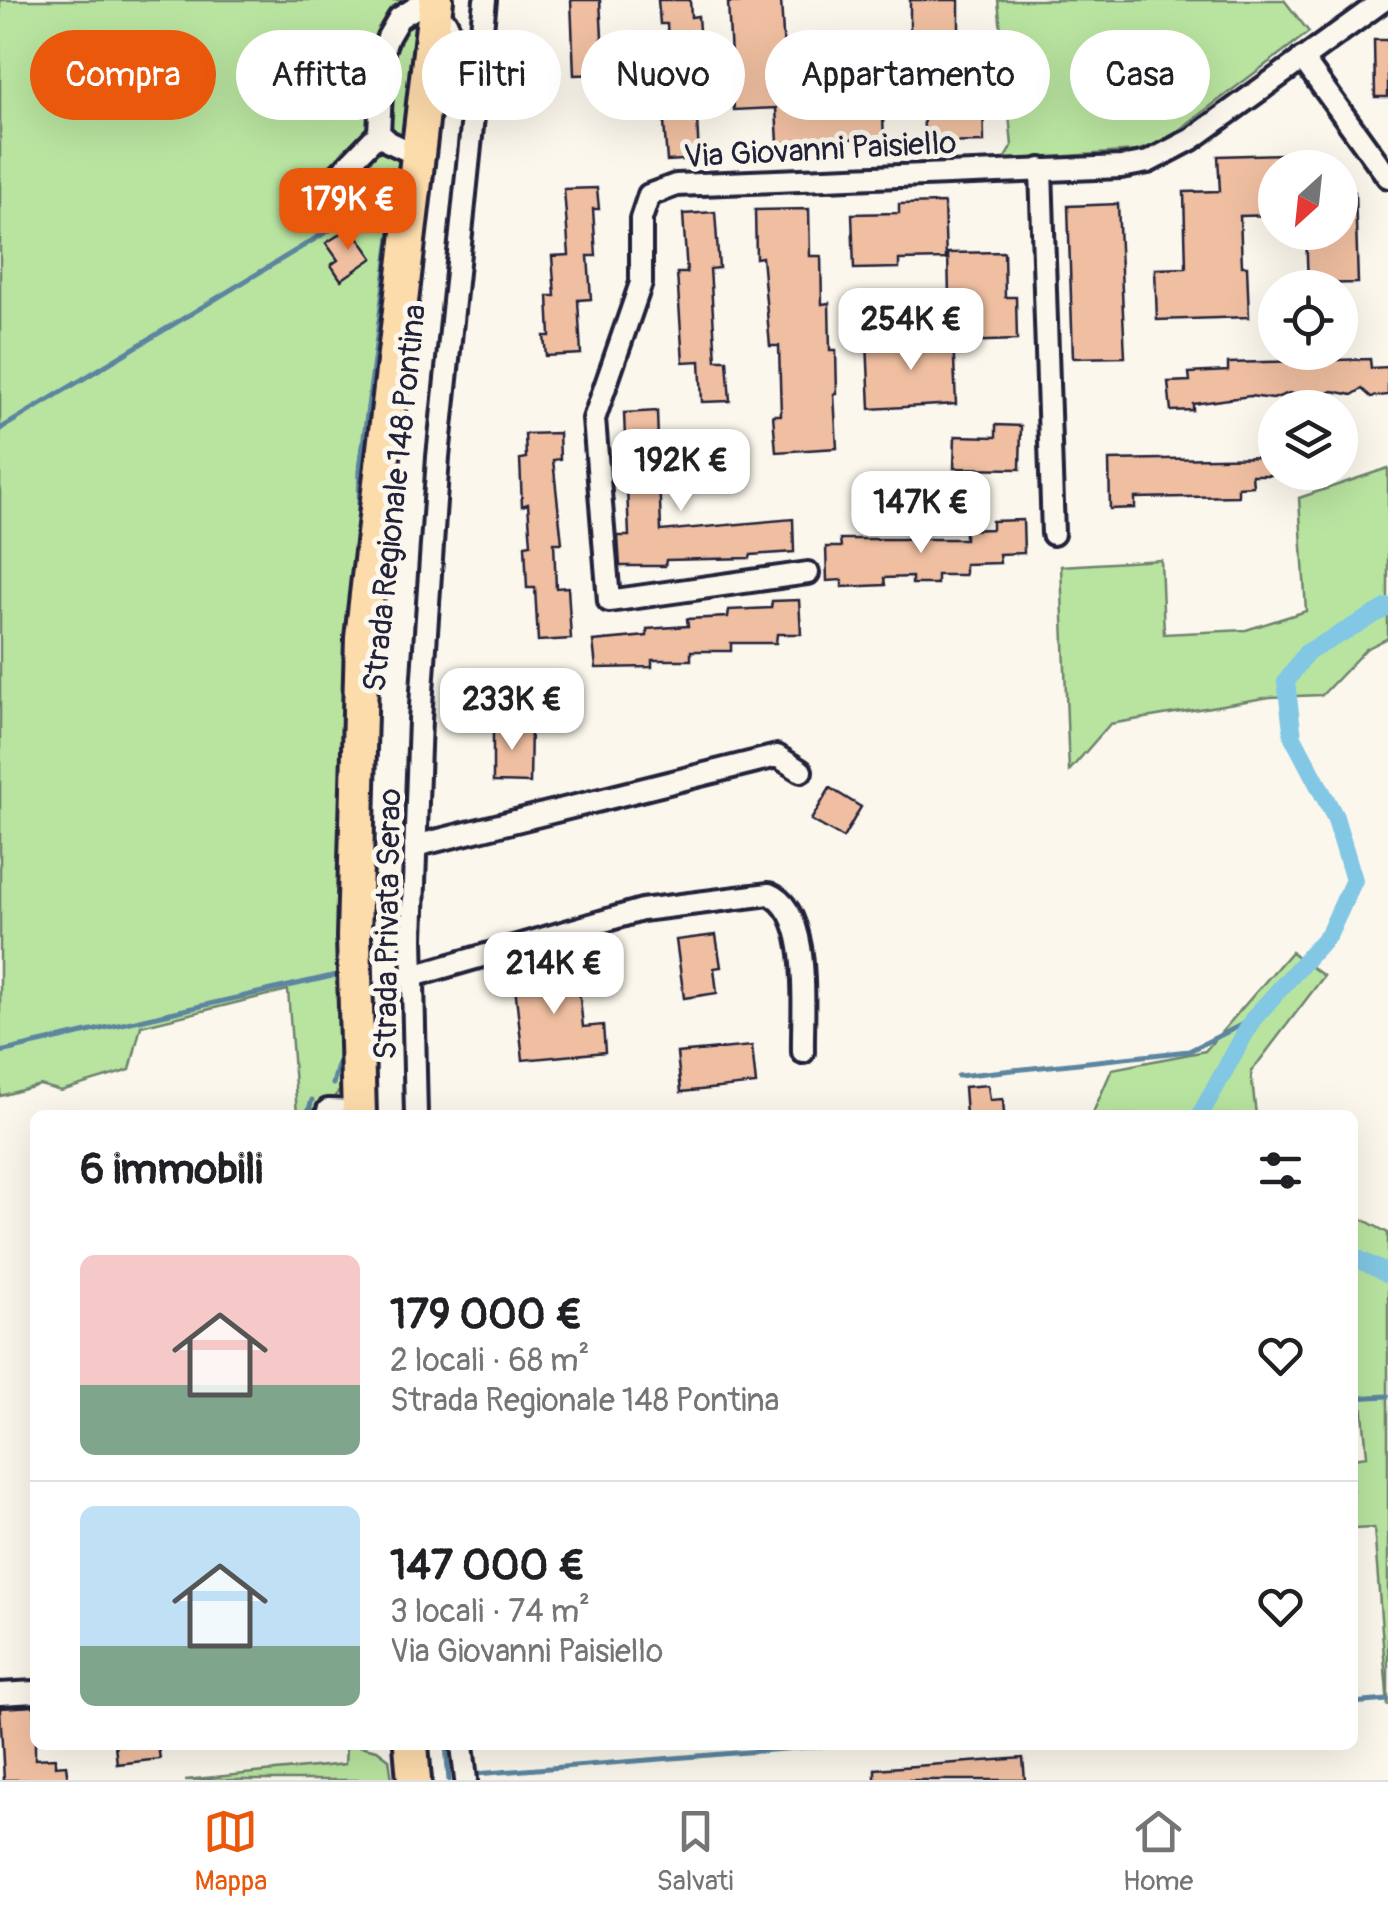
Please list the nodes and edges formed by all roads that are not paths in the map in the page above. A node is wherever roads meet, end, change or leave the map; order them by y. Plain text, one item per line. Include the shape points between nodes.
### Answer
1 (485, 0) edge
2 (1384, 0) edge
3 (440, 5) edge
4 (451, 30) edge
5 (482, 30) edge
6 (1302, 58) junction
7 (472, 120) edge
8 (395, 144) junction
9 (1041, 169) junction
10 (1388, 176) edge
11 (346, 210) dead end
12 (1054, 534) dead end
13 (808, 573) dead end
14 (801, 771) dead end
15 (358, 818) junction
16 (415, 846) junction
17 (413, 976) junction
18 (803, 1052) dead end
19 (349, 1110) edge
20 (416, 1110) edge
21 (30, 1692) edge
22 (0, 1694) edge
23 (411, 1750) edge
24 (463, 1750) edge
25 (414, 1780) edge
26 (466, 1780) edge

1 - 5 street
2 - 6 street, Via Giovanni Paisiello
3 - 4 street, Strada Privata Serao
3 - 8 main road, Strada Regionale 148 Pontina
3 - 8 street, Strada Regionale 148 Pontina via 399,18 383,51
3 - 15 main road, Strada Regionale 148 Pontina
6 - 9 street, Via Giovanni Paisiello via 1192,139 1148,162
6 - 10 street
7 - 16 street, Strada Privata Serao via 438,457
8 - 11 street via 324,190
8 - 15 main road, Strada Regionale 148 Pontina via 362,638
9 - 12 street
9 - 13 street, Via Giovanni Paisiello via 676,185 648,195 641,219 641,282 594,419 609,601
14 - 16 street via 777,756
15 - 19 main road, Strada Regionale 148 Pontina
16 - 17 street, Strada Privata Serao
17 - 18 street via 642,910 769,894 793,914 800,940
17 - 20 street, Strada Privata Serao
21 - 22 street
23 - 25 main road
24 - 26 street

